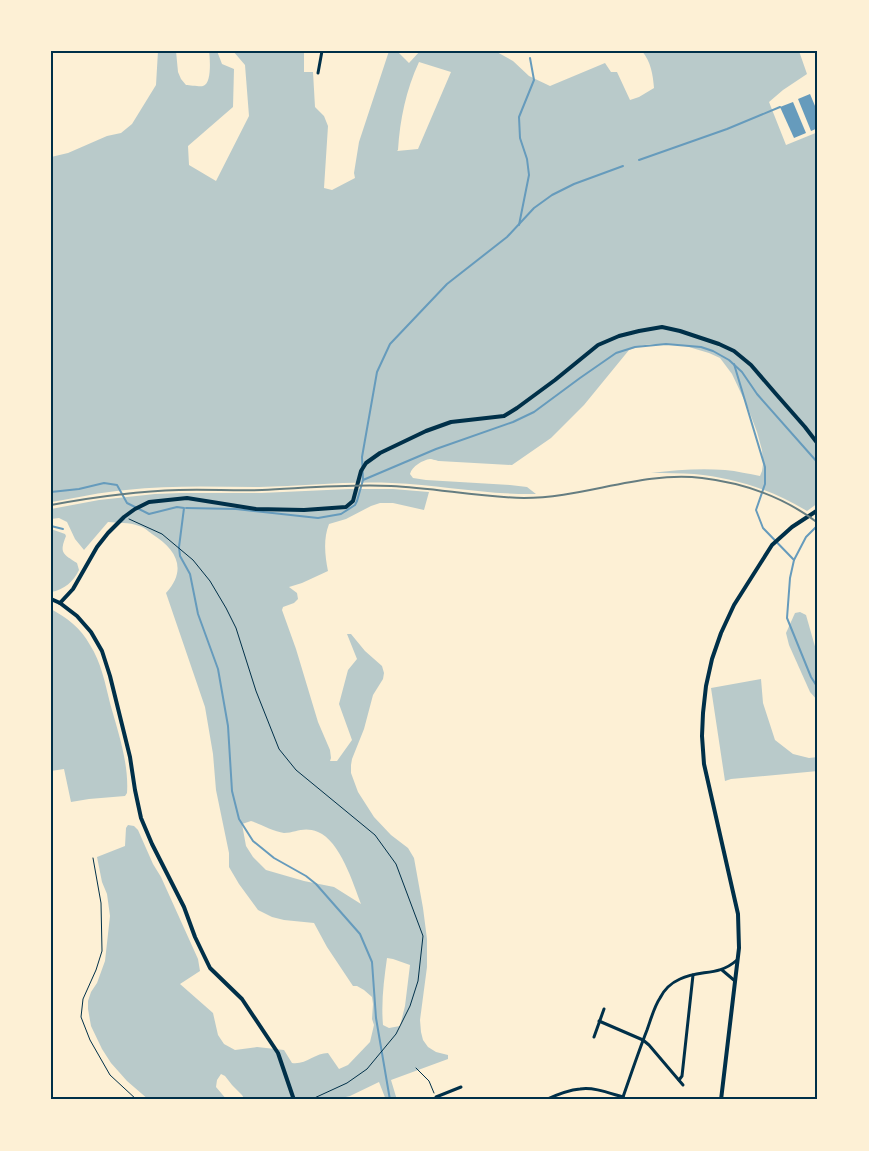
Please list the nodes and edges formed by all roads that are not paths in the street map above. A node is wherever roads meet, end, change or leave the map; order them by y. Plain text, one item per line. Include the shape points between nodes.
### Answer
1 (322, 51) edge
2 (318, 73) dead end
3 (818, 444) edge
4 (818, 510) edge
5 (51, 599) edge
6 (60, 603) junction
7 (737, 960) junction
8 (722, 970) junction
9 (693, 975) junction
10 (735, 981) junction
11 (604, 1009) dead end
12 (599, 1021) junction
13 (594, 1037) dead end
14 (643, 1040) junction
15 (678, 1080) junction
16 (683, 1086) dead end
17 (461, 1087) dead end
18 (437, 1098) edge
19 (623, 1099) edge
20 (294, 1100) edge
21 (545, 1100) edge
22 (721, 1100) edge

1 - 2 street
3 - 6 street via 751,365 734,351 662,327 639,331 598,346 504,416 451,422 380,453 366,463 353,501 346,506 304,510 256,509 187,498 149,502 124,517 108,533
4 - 7 street via 772,545 721,633 706,686 702,736 704,764 738,914
5 - 6 street
6 - 20 street via 92,632 102,651 130,757 141,818 195,937 210,968 242,999 278,1053
7 - 8 street
7 - 10 street
8 - 9 street
8 - 10 street
9 - 14 street via 674,982 663,993
9 - 15 street via 682,1076
10 - 22 street
11 - 12 street
12 - 13 street
12 - 14 street
14 - 15 street
14 - 19 street
15 - 16 street
17 - 18 street
19 - 21 street via 581,1088

